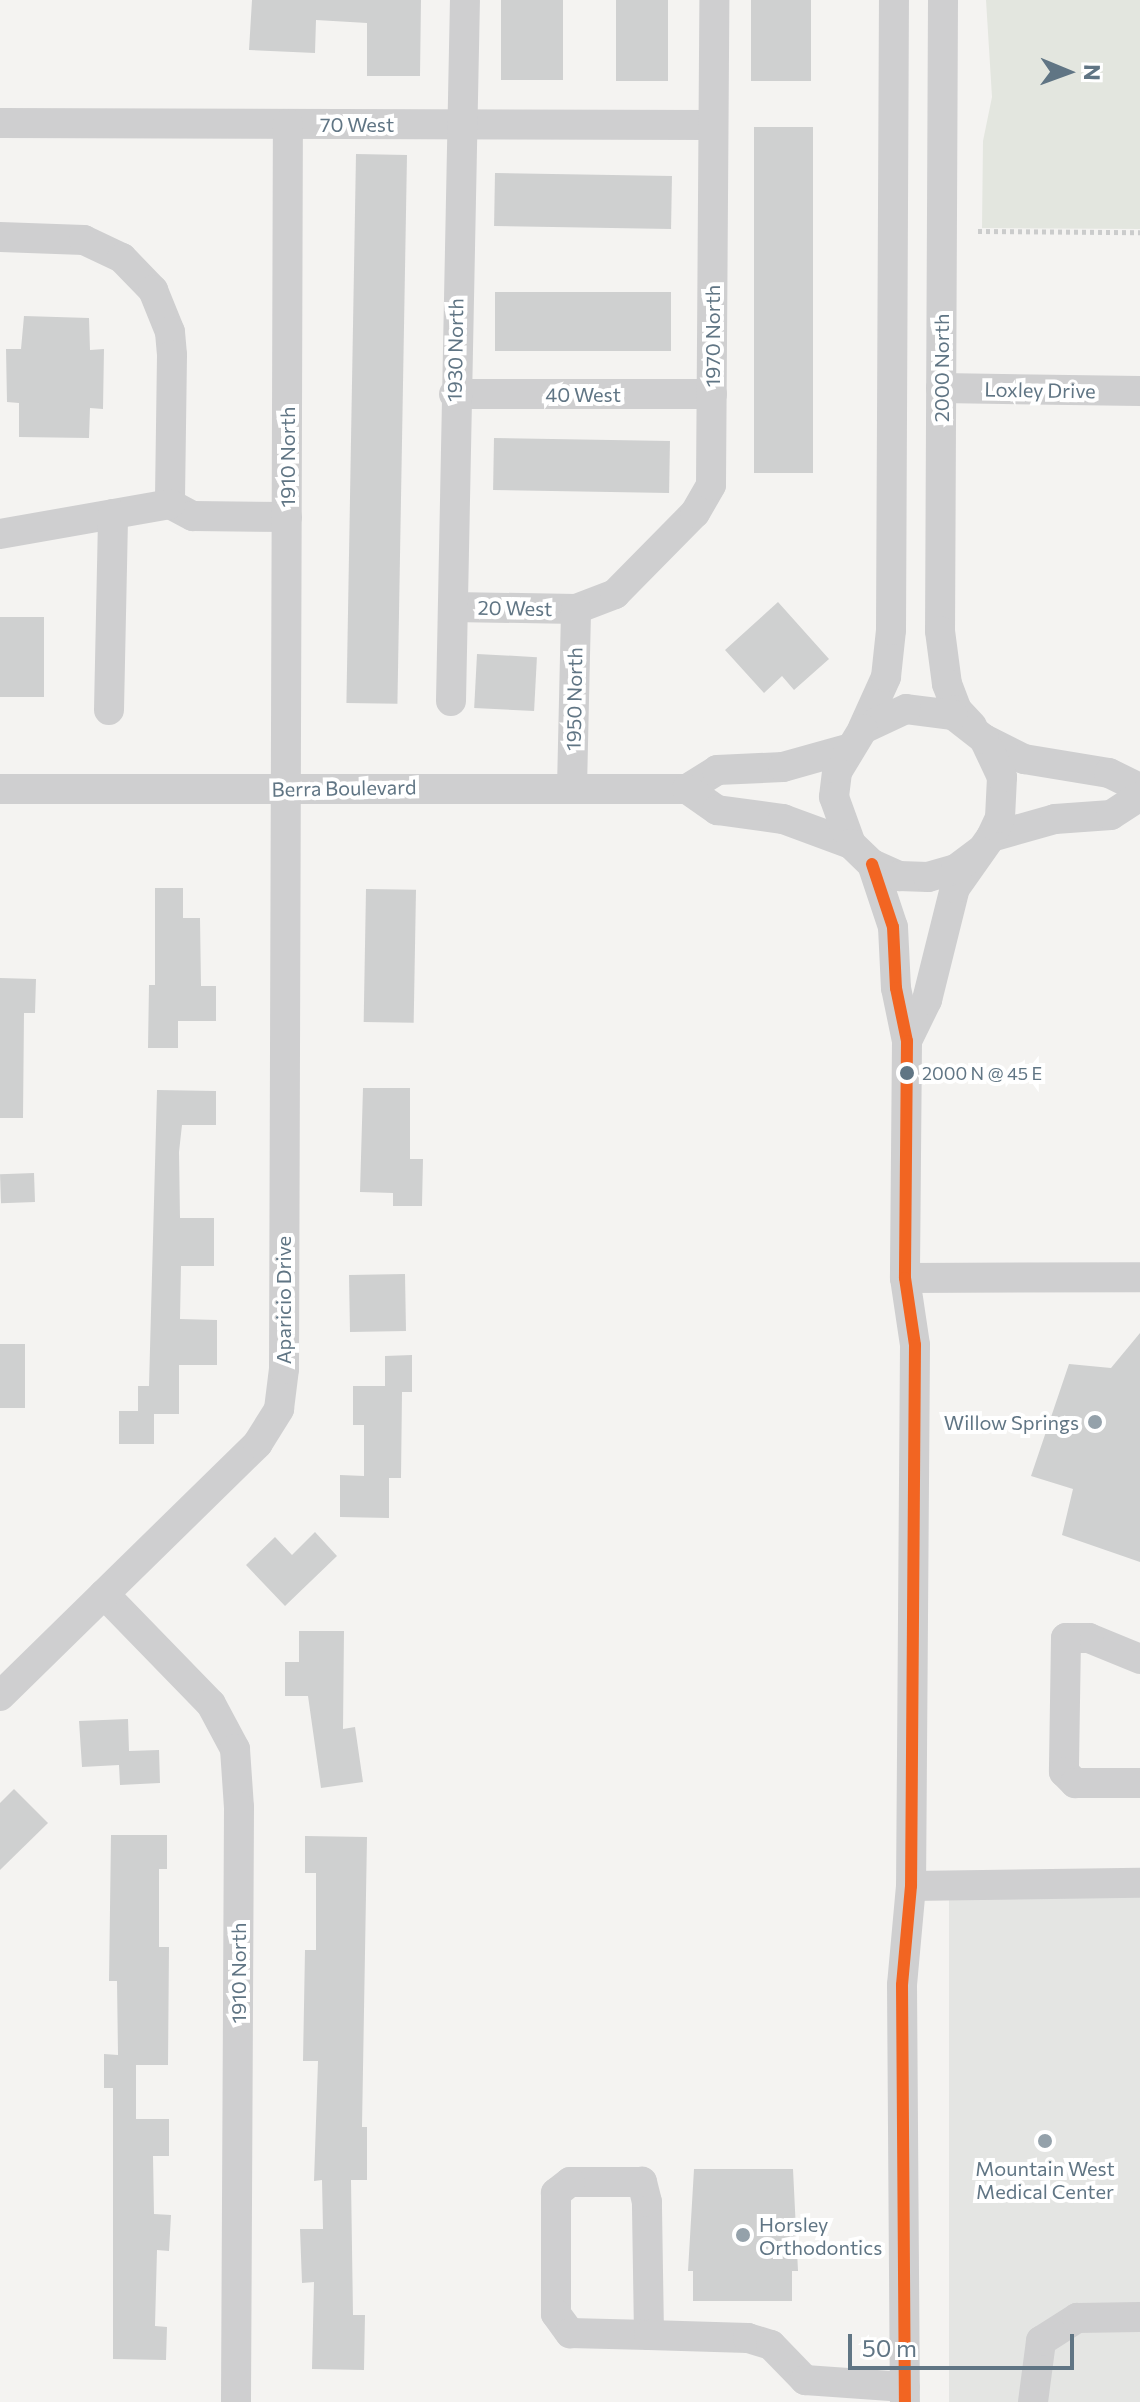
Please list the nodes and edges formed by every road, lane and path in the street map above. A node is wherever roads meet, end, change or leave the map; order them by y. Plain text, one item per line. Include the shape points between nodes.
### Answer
1 (465, 0) edge
2 (714, 0) edge
3 (894, 0) edge
4 (943, 0) edge
5 (0, 123) edge
6 (288, 124) junction
7 (459, 124) junction
8 (713, 125) junction
9 (978, 231) dead end
10 (1140, 232) edge
11 (0, 237) edge
12 (941, 388) junction
13 (1140, 391) edge
14 (454, 394) junction
15 (712, 394) junction
16 (170, 504) junction
17 (113, 514) junction
18 (287, 517) junction
19 (0, 534) edge
20 (453, 607) junction
21 (576, 609) junction
22 (451, 701) dead end
23 (109, 710) dead end
24 (979, 733) junction
25 (855, 739) junction
26 (572, 788) junction
27 (1140, 788) edge
28 (0, 789) edge
29 (687, 789) junction
30 (284, 790) junction
31 (1140, 796) edge
32 (986, 844) junction
33 (862, 854) junction
34 (907, 1041) junction
35 (1140, 1277) edge
36 (905, 1278) junction
37 (104, 1594) junction
38 (1140, 1659) edge
39 (0, 1696) edge
40 (1140, 1783) edge
41 (1140, 1883) edge
42 (911, 1886) junction
43 (1140, 2317) edge
44 (649, 2335) junction
45 (802, 2391) edge
46 (905, 2394) edge
47 (236, 2402) edge
48 (1033, 2402) edge

1 - 7 street, 1930 North
2 - 8 street, 1970 North
3 - 25 street via 891,630 886,677
4 - 12 street, 2000 North
5 - 6 street, 70 West
6 - 7 street, 70 West
6 - 18 street, 1910 North
7 - 8 street, 70 West
7 - 14 street, 1930 North
8 - 15 street, 1970 North
9 - 10 path
11 - 16 street via 84,240 122,258 153,290 167,321 172,355
12 - 13 street, Loxley Drive
12 - 24 street, 2000 North via 941,658 957,710
14 - 15 street, 40 West
14 - 20 street, 1930 North
15 - 21 street, 1970 North via 711,485 695,513 615,594
16 - 17 street
16 - 18 street via 193,516
17 - 19 street
17 - 23 street
18 - 30 street, 1910 North
20 - 21 street, 20 West
20 - 22 street, 1930 North
21 - 26 street, 1950 North
24 - 25 street via 930,708 906,709
24 - 27 street via 1024,759 1109,773
24 - 32 street via 1002,777 1003,797
25 - 29 street, Berra Boulevard via 783,767 717,770
25 - 33 street via 834,797
26 - 29 street, Berra Boulevard
26 - 30 street, Berra Boulevard via 324,785
28 - 30 street, Berra Boulevard
29 - 33 street via 717,810 783,819
30 - 37 street, Aparicio Drive via 284,1369 279,1409 258,1443
31 - 32 street via 1111,815 1055,819
32 - 33 street via 956,869 928,877 899,876
32 - 34 street via 955,888 927,1000
33 - 34 street via 893,927
34 - 36 street
35 - 36 street
36 - 42 street via 915,1345
37 - 39 street, Aparicio Drive
37 - 47 street, 1910 North via 211,1704 235,1749
38 - 40 street via 1089,1638 1066,1638 1064,1772 1075,1783
41 - 42 street
42 - 46 street via 902,1985
43 - 48 street via 1077,2318 1041,2341
44 - 44 street via 570,2333 556,2314 556,2193 570,2182 642,2182 647,2202
44 - 45 street via 748,2338 771,2345
45 - 46 street

